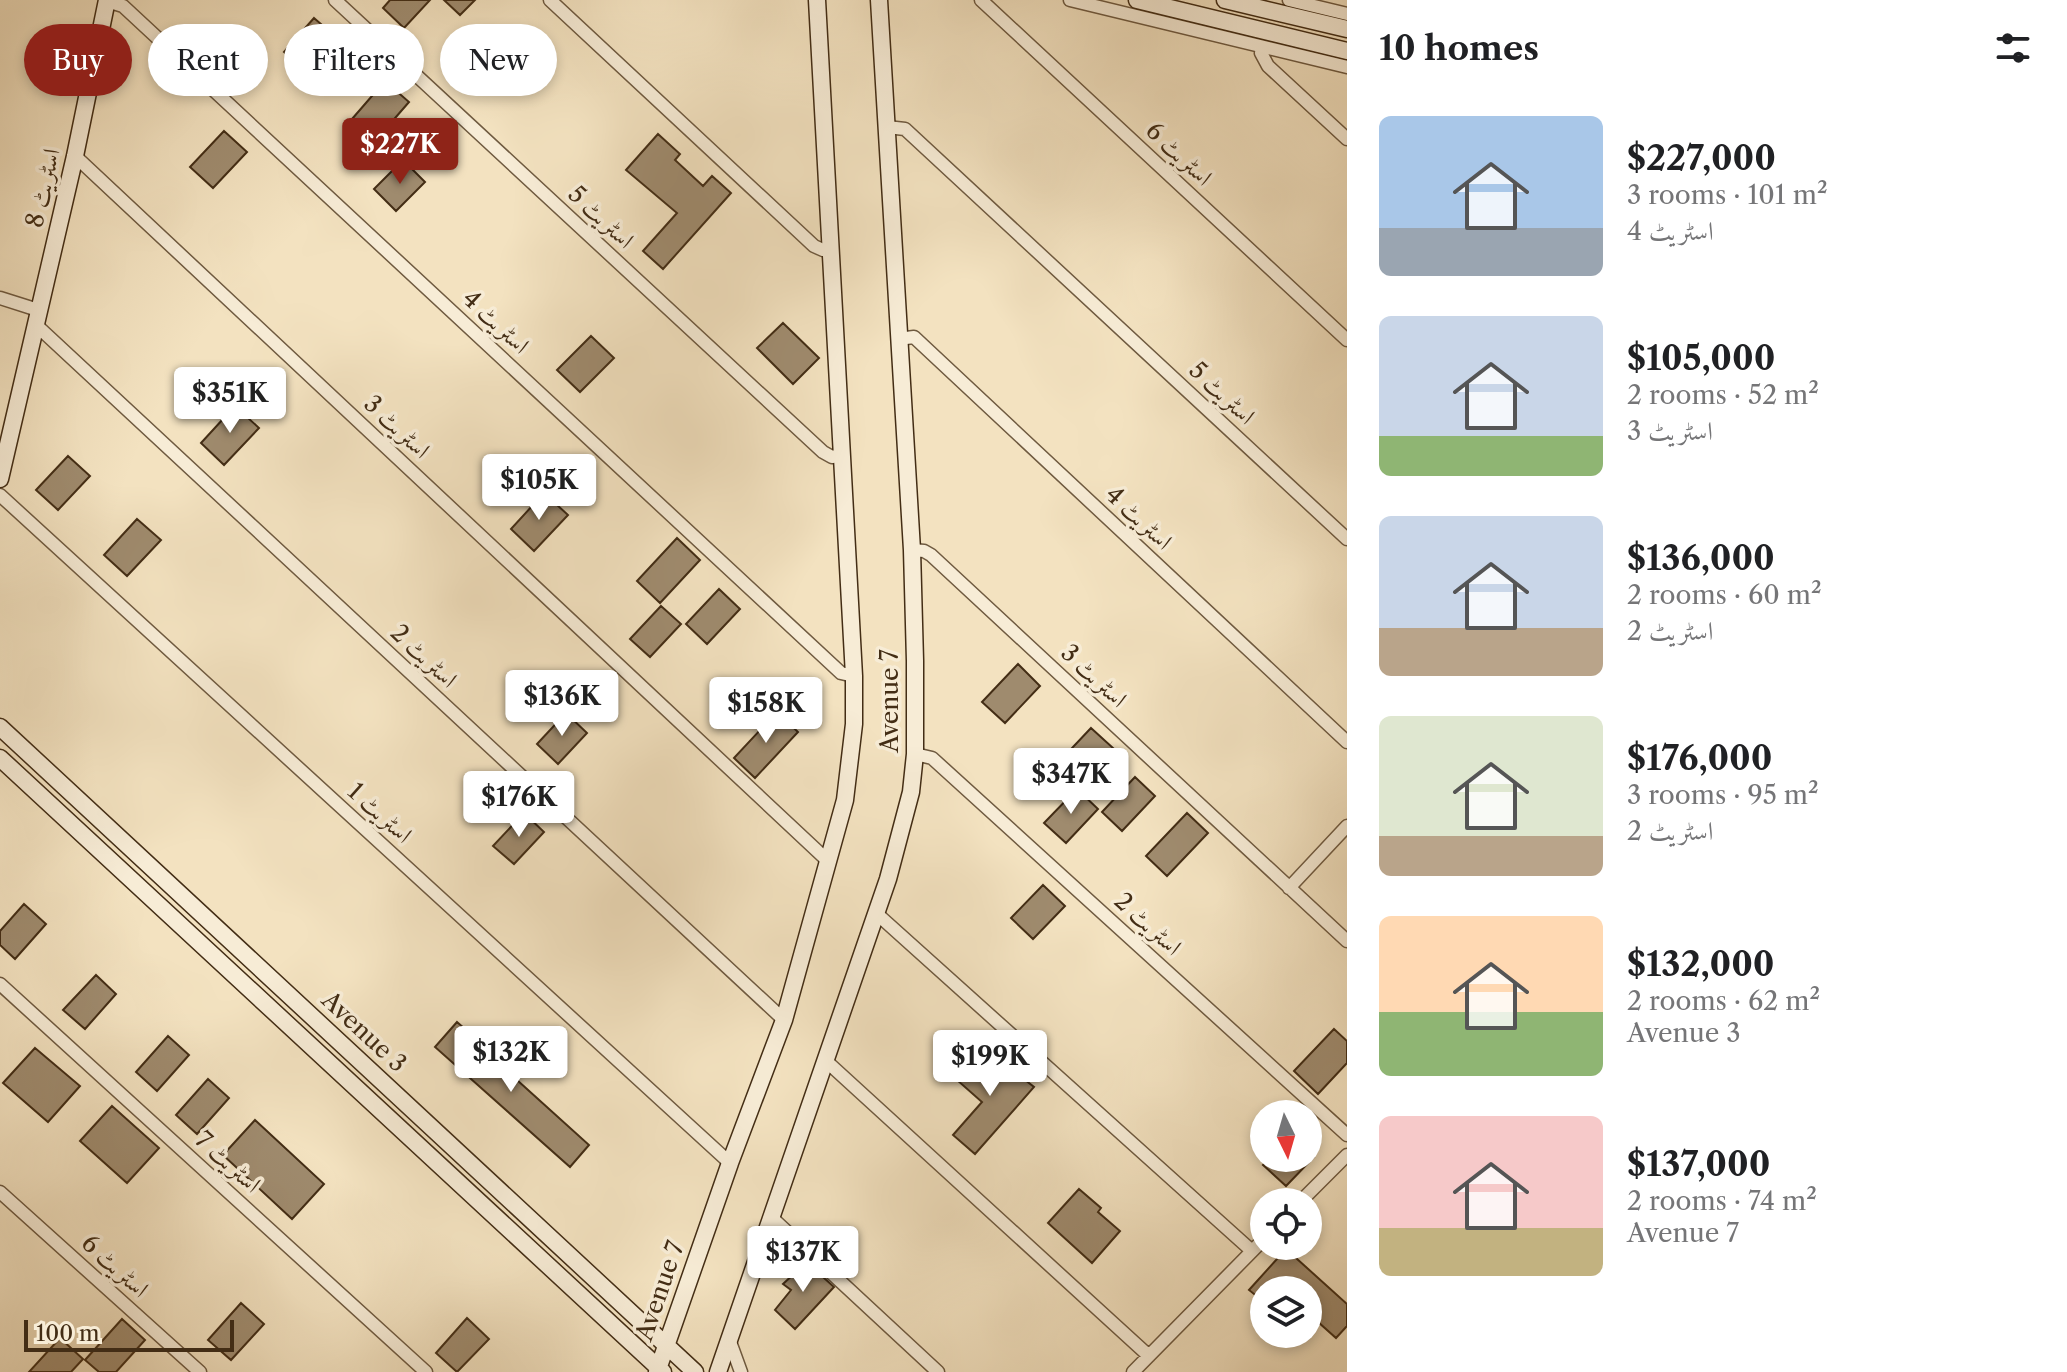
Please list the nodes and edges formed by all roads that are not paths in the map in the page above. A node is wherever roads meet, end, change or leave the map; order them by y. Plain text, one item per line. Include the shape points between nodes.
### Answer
1 (107, 0) edge
2 (335, 0) edge
3 (550, 0) edge
4 (817, 0) edge
5 (879, 0) edge
6 (981, 0) edge
7 (1070, 0) edge
8 (1137, 0) edge
9 (1225, 0) edge
10 (1289, 0) edge
11 (1347, 14) edge
12 (1347, 29) edge
13 (1263, 47) junction
14 (1347, 51) edge
15 (1347, 67) edge
16 (887, 127) junction
17 (1347, 139) edge
18 (75, 156) junction
19 (832, 250) junction
20 (0, 298) edge
21 (36, 317) junction
22 (898, 339) junction
23 (1347, 340) edge
24 (3, 449) edge
25 (843, 455) junction
26 (0, 479) edge
27 (0, 495) edge
28 (1347, 539) edge
29 (912, 550) junction
30 (854, 676) junction
31 (0, 727) edge
32 (1347, 742) edge
33 (915, 754) junction
34 (0, 758) edge
35 (1347, 826) edge
36 (828, 861) junction
37 (1289, 888) junction
38 (876, 913) junction
39 (1347, 941) edge
40 (0, 984) edge
41 (784, 1020) junction
42 (825, 1060) junction
43 (1347, 1135) edge
44 (1347, 1155) edge
45 (730, 1163) junction
46 (1314, 1188) edge
47 (0, 1192) edge
48 (771, 1217) junction
49 (1250, 1249) edge
50 (1250, 1253) edge
51 (729, 1339) junction
52 (668, 1346) junction
53 (1149, 1356) junction
54 (660, 1371) edge
55 (200, 1372) edge
56 (426, 1372) edge
57 (695, 1372) edge
58 (718, 1372) edge
59 (741, 1372) edge
60 (938, 1372) edge
61 (1133, 1372) edge

1 - 18 main road, اسٹریٹ 8
1 - 30 street, اسٹریٹ 4 via 123,6 841,673
2 - 25 street, اسٹریٹ 5 via 823,452
3 - 19 street via 814,246
4 - 19 main road, Avenue 7
5 - 16 main road, Avenue 7
6 - 23 street, اسٹریٹ 6
7 - 13 street
8 - 14 main road
9 - 12 main road
10 - 11 street
13 - 15 street
13 - 17 street via 1268,66
16 - 22 main road, Avenue 7
16 - 28 street, اسٹریٹ 5 via 905,129
18 - 21 main road, اسٹریٹ 8
18 - 36 street, اسٹریٹ 3
19 - 25 main road, Avenue 7
20 - 21 street
21 - 24 main road, اسٹریٹ 8
21 - 41 street, اسٹریٹ 2
22 - 29 main road, Avenue 7
22 - 32 street, اسٹریٹ 4 via 914,337
24 - 26 main road, اسٹریٹ 8
25 - 30 main road, Avenue 7
27 - 45 street, اسٹریٹ 1
29 - 33 main road, Avenue 7
29 - 37 street, اسٹریٹ 3 via 931,555
30 - 36 main road, Avenue 7 via 849,777
31 - 52 main road, Avenue 3
33 - 38 main road, Avenue 7 via 903,827
33 - 43 street, اسٹریٹ 2 via 932,758
34 - 54 main road, Avenue 3
35 - 37 street
36 - 41 main road, Avenue 7
37 - 39 street, اسٹریٹ 3
38 - 42 main road, Avenue 7
38 - 49 street
40 - 56 street, اسٹریٹ 7
41 - 45 main road, Avenue 7
42 - 48 main road, Avenue 7
42 - 53 street
44 - 46 street
45 - 52 main road, Avenue 7
47 - 55 street, اسٹریٹ 6
48 - 51 main road, Avenue 7
48 - 60 street
50 - 53 street
51 - 58 main road, Avenue 7
51 - 59 street
52 - 54 main road, Avenue 7
52 - 57 main road, Avenue 3
53 - 61 street

